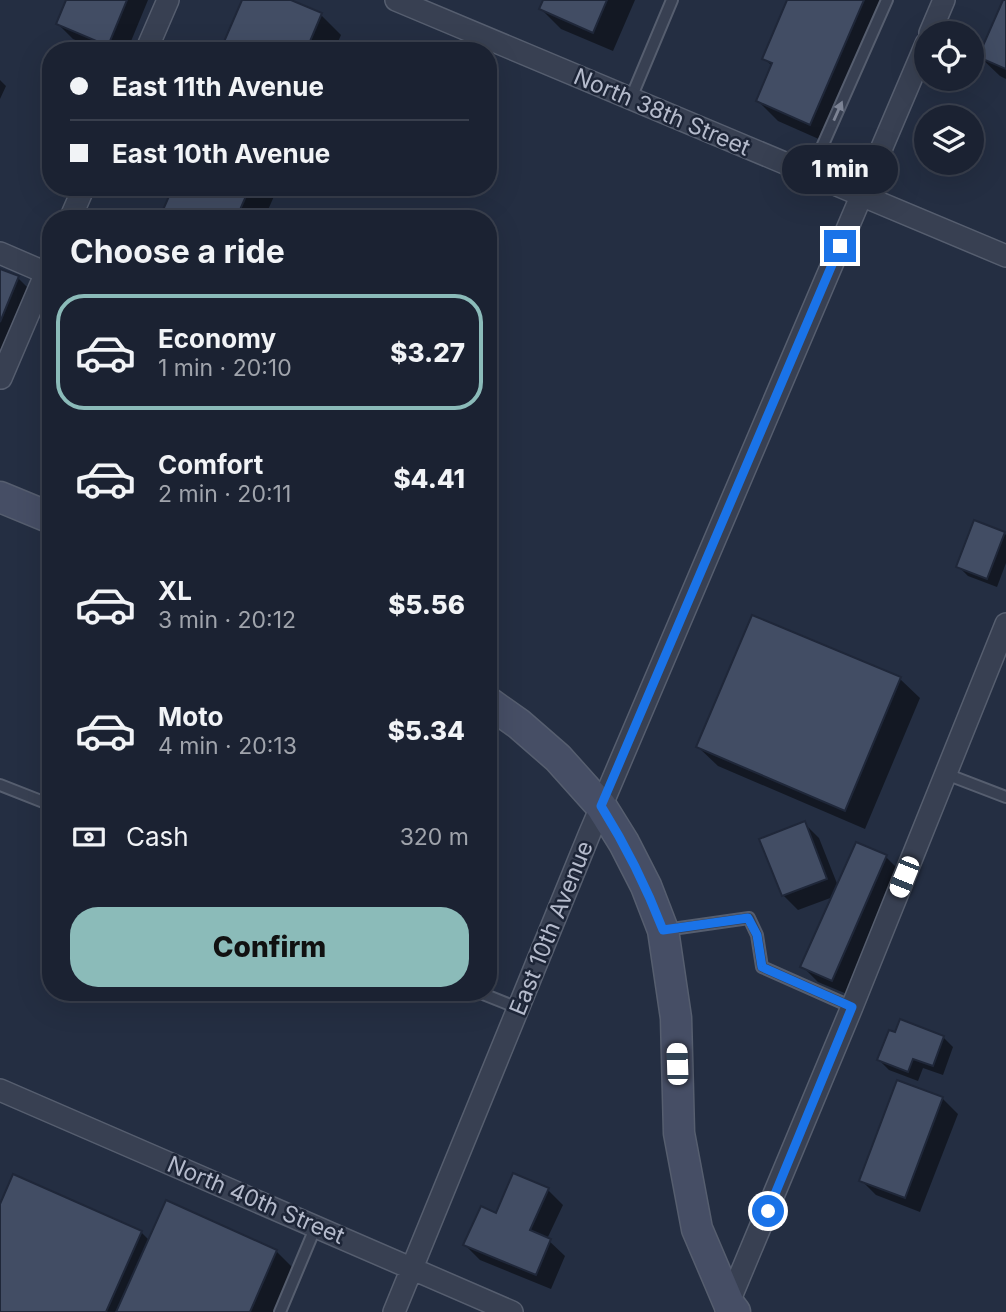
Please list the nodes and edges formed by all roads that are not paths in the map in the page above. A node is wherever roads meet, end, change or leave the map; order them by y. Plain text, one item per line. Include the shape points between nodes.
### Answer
1 (168, 0) edge
2 (396, 0) edge
3 (672, 0) edge
4 (887, 0) edge
5 (944, 0) edge
6 (935, 21) edge
7 (150, 42) edge
8 (497, 42) edge
9 (497, 42) edge
10 (914, 72) edge
11 (631, 98) junction
12 (810, 174) junction
13 (862, 195) junction
14 (0, 253) edge
15 (1006, 256) edge
16 (42, 267) edge
17 (42, 285) edge
18 (1, 377) edge
19 (0, 497) edge
20 (42, 514) edge
21 (1006, 624) edge
22 (497, 708) edge
23 (946, 774) junction
24 (0, 785) edge
25 (1006, 797) edge
26 (42, 801) edge
27 (601, 806) junction
28 (663, 930) junction
29 (497, 1000) edge
30 (852, 1007) junction
31 (518, 1008) junction
32 (0, 1090) edge
33 (316, 1226) junction
34 (413, 1268) junction
35 (730, 1309) edge
36 (281, 1312) edge
37 (394, 1312) edge
38 (512, 1312) edge

1 - 7 street
2 - 8 street, North 38th Street
3 - 11 lane
12 -> 4 lane
5 - 6 street
9 - 11 street, North 38th Street
10 - 13 street, East 10th Avenue
11 - 12 street, North 38th Street
12 - 13 street, North 38th Street
13 - 15 street, North 38th Street
13 - 27 street, East 10th Avenue
14 - 16 street
17 - 18 street
19 - 20 main road
21 - 23 street
22 - 27 main road via 558,758
23 - 25 lane
23 - 30 street
24 - 26 lane
27 - 28 main road via 646,886
27 - 31 street, East 10th Avenue
28 - 30 lane via 748,918 757,935 762,967
28 - 35 main road via 676,1018 679,1133 696,1229
29 - 31 lane
30 - 35 street
31 - 34 street, East 10th Avenue
32 - 33 street, North 40th Street
33 - 34 street, North 40th Street
33 - 36 lane
34 - 37 street, East 10th Avenue
34 - 38 street, North 40th Street

